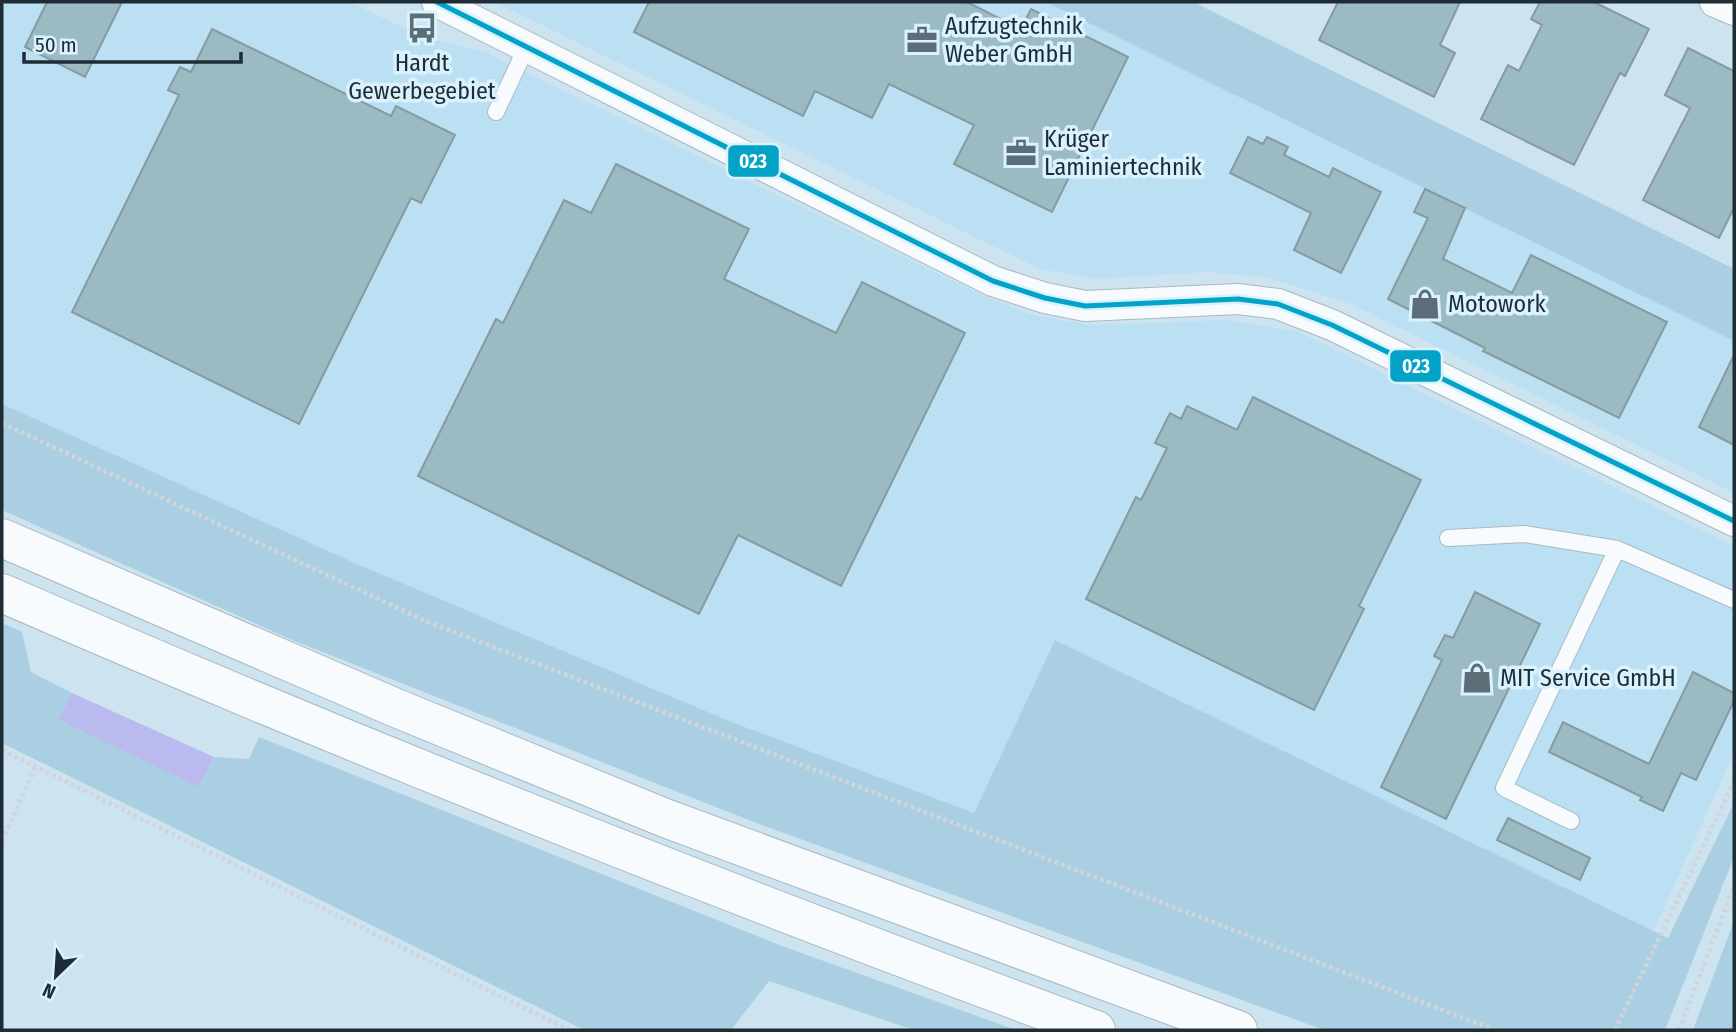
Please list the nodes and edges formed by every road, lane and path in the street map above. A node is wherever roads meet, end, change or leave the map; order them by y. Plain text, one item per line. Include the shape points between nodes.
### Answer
1 (437, 2) edge
2 (1714, 2) edge
3 (1734, 10) edge
4 (527, 46) junction
5 (496, 112) dead end
6 (2, 423) edge
7 (1734, 521) edge
8 (2, 538) edge
9 (1448, 538) dead end
10 (1617, 549) junction
11 (2, 593) edge
12 (1734, 600) edge
13 (2, 750) edge
14 (36, 766) junction
15 (1734, 782) edge
16 (1570, 821) dead end
17 (2, 841) edge
18 (1734, 886) edge
19 (569, 1030) edge
20 (1096, 1030) edge
21 (1238, 1030) edge
22 (1495, 1030) edge
23 (1615, 1030) edge
24 (1679, 1030) edge

1 - 4 street
2 - 3 street
4 - 5 lane
4 - 7 street via 993,281 1085,306 1238,299 1278,304 1332,325
6 - 22 path via 428,622
8 - 21 highway via 665,818
9 - 10 lane via 1524,534
10 - 12 lane
10 - 16 lane via 1504,788
11 - 20 highway via 438,778
13 - 14 path
14 - 17 path
14 - 19 path
15 - 23 path
18 - 24 path

